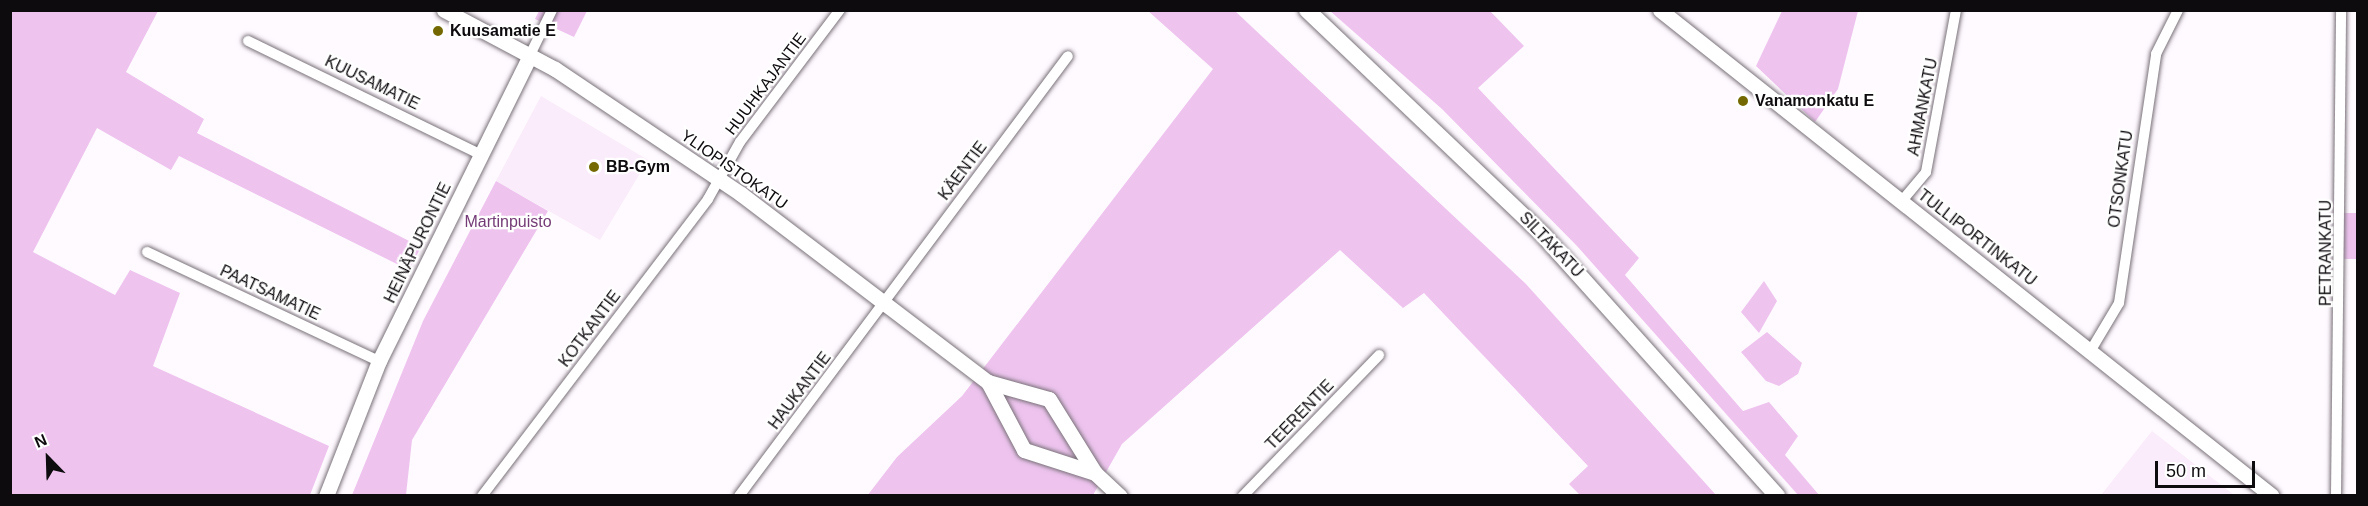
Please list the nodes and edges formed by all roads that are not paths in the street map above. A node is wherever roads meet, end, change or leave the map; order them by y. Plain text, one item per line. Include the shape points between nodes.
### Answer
1 (444, 10) edge
2 (552, 10) edge
3 (840, 10) edge
4 (1307, 10) edge
5 (1660, 10) edge
6 (1956, 10) edge
7 (2178, 10) edge
8 (2341, 10) edge
9 (1680, 17) edge
10 (248, 40) dead end
11 (530, 56) junction
12 (1068, 56) dead end
13 (482, 154) junction
14 (720, 179) junction
15 (1901, 202) junction
16 (147, 252) dead end
17 (884, 305) junction
18 (2091, 350) junction
19 (1379, 355) dead end
20 (380, 361) junction
21 (988, 382) junction
22 (1095, 473) junction
23 (326, 495) edge
24 (482, 495) edge
25 (739, 495) edge
26 (1120, 495) edge
27 (1243, 495) edge
28 (1777, 495) edge
29 (2272, 495) edge
30 (2336, 495) edge

1 - 11 street, YLIOPISTOKATU
2 - 11 street, HEINÄPURONTIE
3 - 14 street, HUUHKAJANTIE via 740,142
4 - 28 main road, SILTAKATU via 1544,236
5 - 9 street, TULLIPORTINKATU
6 - 15 street, AHMANKATU via 1926,172
7 - 18 street, OTSONKATU via 2156,54 2119,303
8 - 30 street, PETRANKATU
9 - 15 street, TULLIPORTINKATU
10 - 13 street, KUUSAMATIE
11 - 13 street, HEINÄPURONTIE
11 - 14 street, YLIOPISTOKATU
12 - 17 street, KÄENTIE
13 - 20 street, HEINÄPURONTIE
14 - 17 street, YLIOPISTOKATU
14 - 24 street, KOTKANTIE
15 - 18 street, TULLIPORTINKATU
16 - 20 street, PAATSAMATIE
17 - 21 street, YLIOPISTOKATU
17 - 25 street, HAUKANTIE
18 - 29 street, TULLIPORTINKATU
19 - 27 street, TEERENTIE
20 - 23 street, HEINÄPURONTIE
21 - 22 street, YLIOPISTOKATU via 1049,399
21 - 22 street, YLIOPISTOKATU via 1024,450
22 - 26 street, YLIOPISTOKATU

